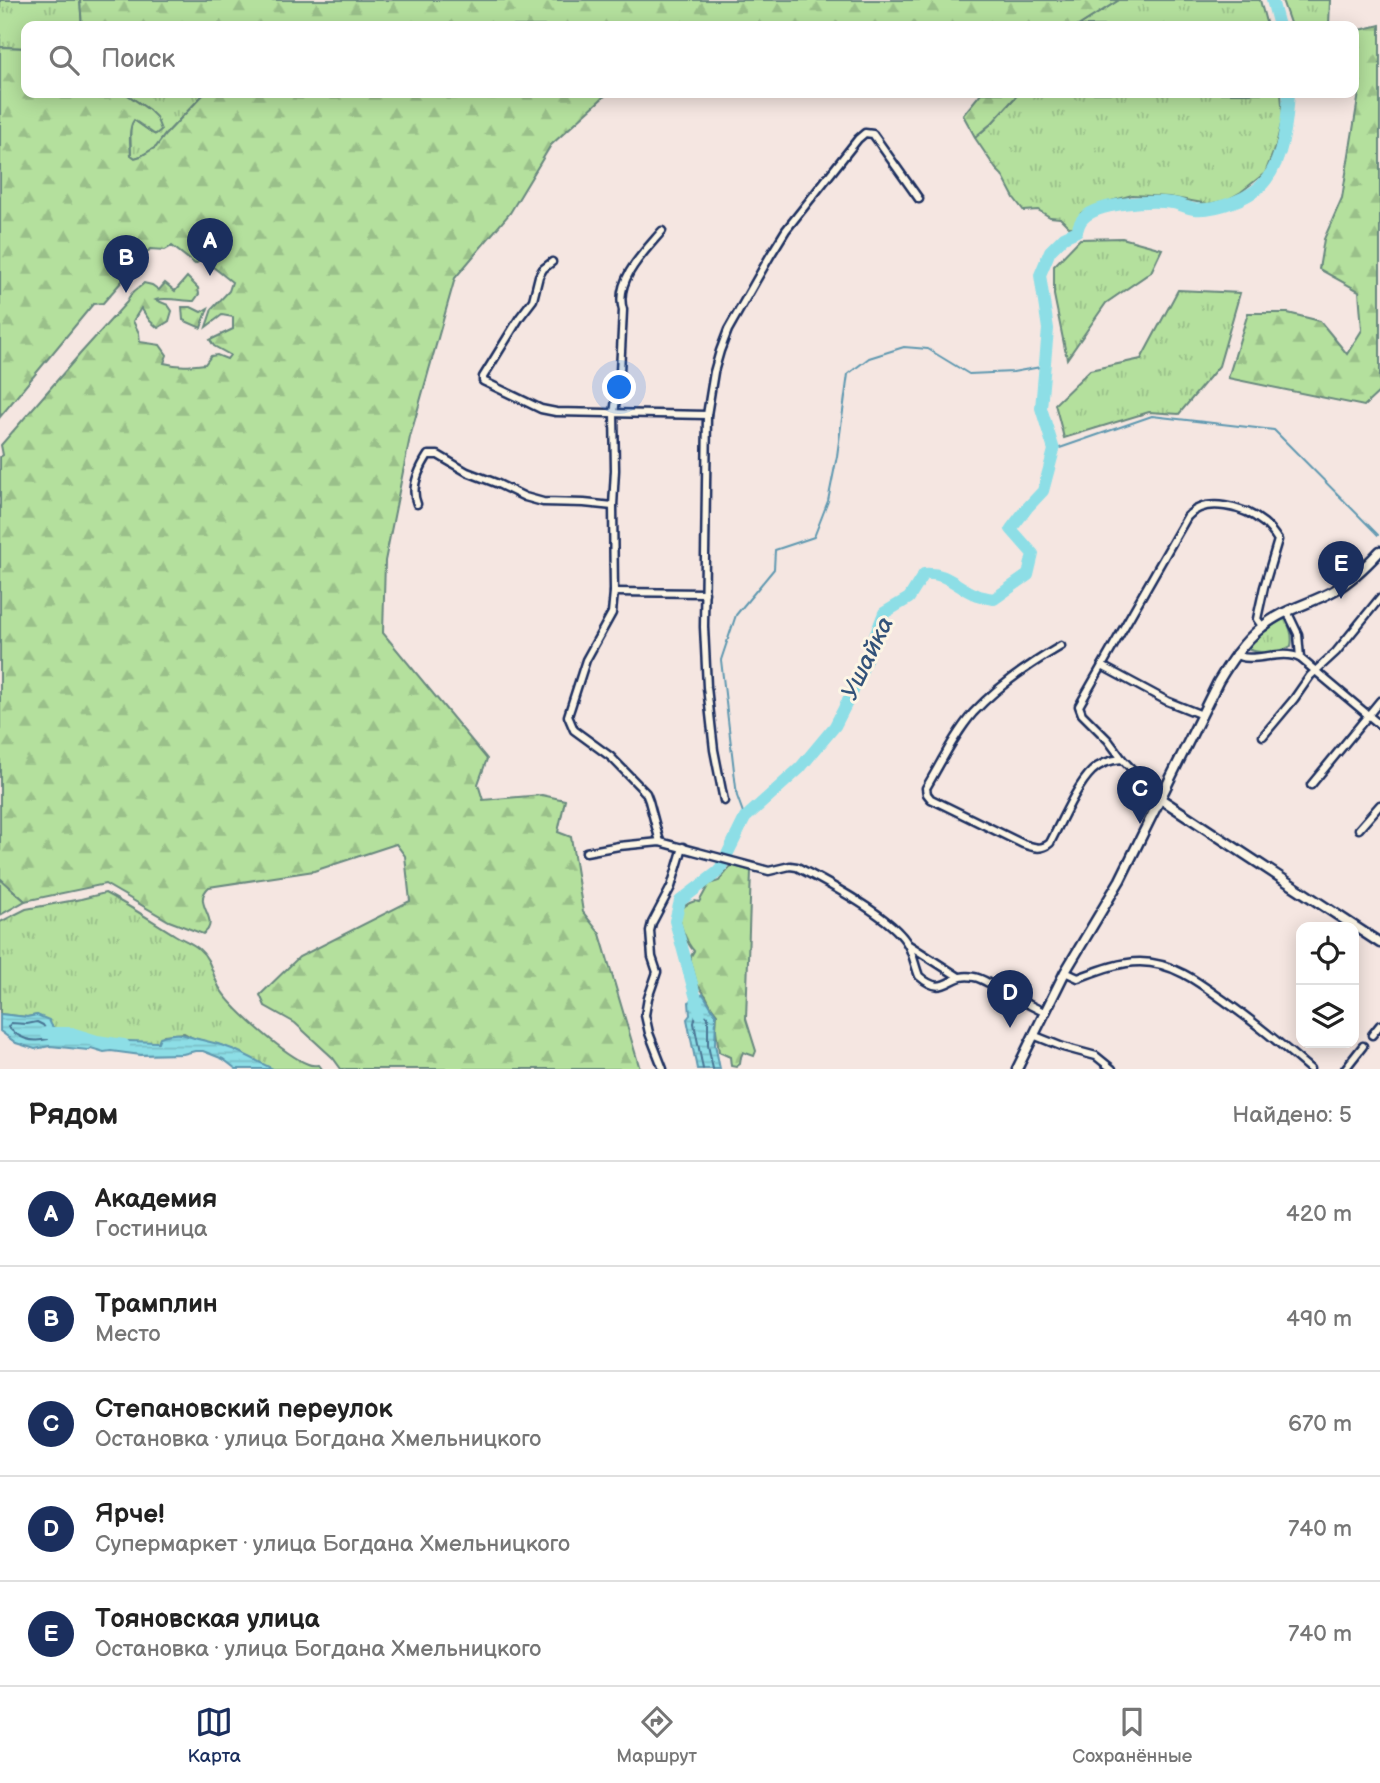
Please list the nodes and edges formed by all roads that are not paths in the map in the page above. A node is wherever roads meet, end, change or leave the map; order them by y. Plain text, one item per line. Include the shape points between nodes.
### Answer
1 (919, 198) dead end
2 (662, 231) dead end
3 (552, 262) dead end
4 (614, 413) junction
5 (707, 415) junction
6 (416, 505) dead end
7 (613, 506) junction
8 (1380, 551) edge
9 (614, 592) junction
10 (705, 593) junction
11 (1380, 598) edge
12 (1287, 611) junction
13 (1262, 626) junction
14 (1061, 646) dead end
15 (1235, 654) junction
16 (1300, 658) junction
17 (1102, 666) junction
18 (1316, 671) junction
19 (1380, 701) edge
20 (1202, 715) junction
21 (1368, 715) junction
22 (1380, 725) edge
23 (1263, 736) dead end
24 (1122, 759) junction
25 (1311, 785) dead end
26 (1161, 799) junction
27 (724, 801) dead end
28 (1380, 804) edge
29 (1360, 829) dead end
30 (660, 842) junction
31 (683, 847) junction
32 (586, 852) dead end
33 (1380, 943) edge
34 (909, 945) junction
35 (1065, 972) junction
36 (959, 977) junction
37 (1044, 1012) junction
38 (1380, 1025) edge
39 (1033, 1035) junction
40 (1372, 1035) dead end
41 (1363, 1046) dead end
42 (663, 1069) edge
43 (1017, 1069) edge
44 (1112, 1069) edge
45 (1310, 1069) edge
46 (1345, 1069) edge

1 - 5 street via 873,134 858,139 786,230 738,310 720,351
2 - 4 street via 620,294 620,372
3 - 4 street via 543,269 533,300 483,381 541,409
4 - 5 street
4 - 7 street
5 - 10 street
6 - 7 street via 417,476 428,455 438,455 525,498
7 - 9 street
8 - 12 street via 1346,583
9 - 10 street
9 - 30 street via 612,613 586,660 568,716 574,730 611,757 646,793
10 - 27 street via 707,687
11 - 18 street
12 - 13 street
12 - 16 street via 1297,634
13 - 15 street
13 - 17 street via 1257,620 1278,540 1269,527 1245,511 1197,508 1187,517
14 - 24 street via 1032,663 972,715 926,788 927,794 1037,849 1050,843 1092,770
15 - 16 street via 1242,658
15 - 20 street
16 - 18 street
17 - 20 street
17 - 24 street via 1079,709
18 - 21 street
18 - 23 street
19 - 21 street
20 - 26 street
21 - 22 street
21 - 25 street
24 - 26 street
26 - 33 street
26 - 35 street
28 - 29 street
30 - 31 street
30 - 32 street
31 - 34 street via 769,871 790,866 804,870 880,916
31 - 42 street via 649,939 657,972 645,1015
34 - 36 street
34 - 36 street via 919,976 929,983 942,987
35 - 37 street
35 - 45 street via 1078,978 1141,962 1182,973 1267,1031
36 - 37 street via 976,977
37 - 39 street
38 - 40 street
39 - 43 street
39 - 44 street via 1096,1056
41 - 46 street

